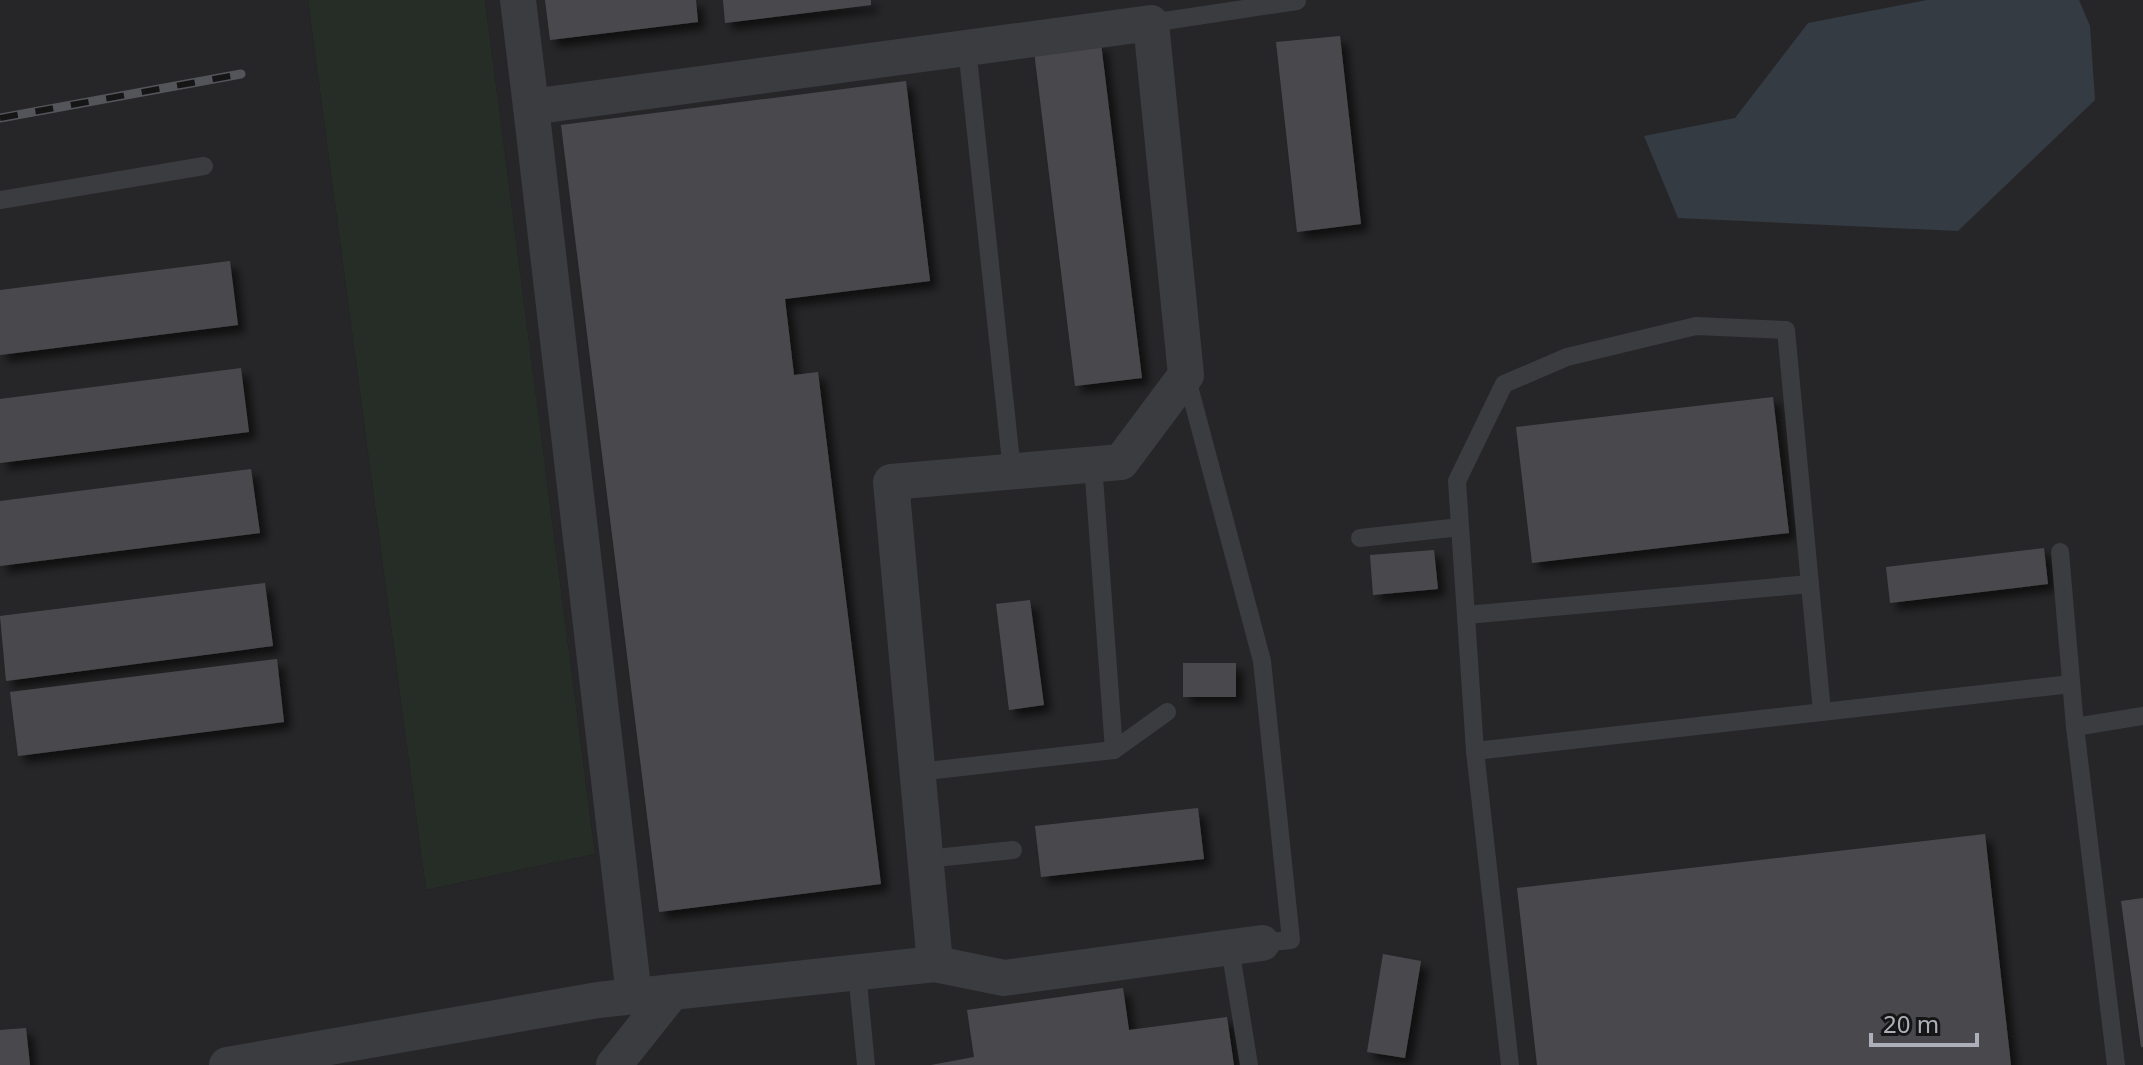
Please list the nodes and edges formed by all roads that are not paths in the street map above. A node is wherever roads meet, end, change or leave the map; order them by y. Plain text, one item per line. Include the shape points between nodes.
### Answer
1 (518, 0) edge
2 (1297, 1) edge
3 (1151, 23) junction
4 (967, 48) junction
5 (531, 107) junction
6 (204, 166) dead end
7 (0, 200) edge
8 (1186, 375) junction
9 (1093, 464) junction
10 (1012, 471) junction
11 (1460, 527) junction
12 (1360, 538) dead end
13 (2060, 552) dead end
14 (1810, 584) junction
15 (1466, 615) junction
16 (2071, 684) junction
17 (1167, 712) dead end
18 (1822, 712) junction
19 (2143, 716) edge
20 (2075, 727) junction
21 (1114, 750) junction
22 (1475, 751) junction
23 (918, 772) junction
24 (1013, 850) dead end
25 (926, 859) junction
26 (1246, 946) junction
27 (935, 964) junction
28 (857, 973) junction
29 (672, 992) junction
30 (634, 996) junction
31 (227, 1065) edge
32 (614, 1065) edge
33 (866, 1065) edge
34 (1249, 1065) edge
35 (1510, 1065) edge
36 (2116, 1065) edge

1 - 5 street
2 - 3 lane
3 - 4 street
3 - 8 street
4 - 5 street
4 - 10 lane
5 - 30 street
6 - 7 lane
8 - 9 street via 1121,462
8 - 26 lane via 1262,661 1291,940
9 - 10 street
9 - 21 lane
10 - 23 street via 891,482
11 - 12 lane
11 - 14 lane via 1457,481 1504,384 1567,357 1696,326 1786,330
11 - 15 lane
13 - 16 lane
14 - 15 lane
14 - 18 lane
15 - 22 lane
16 - 18 lane
16 - 20 lane
17 - 21 lane
18 - 22 lane
19 - 20 lane
20 - 36 lane
21 - 23 lane
22 - 35 lane
23 - 25 street
24 - 25 lane
25 - 27 street
26 - 27 street via 1004,978
26 - 34 lane
27 - 28 street
28 - 29 street
28 - 33 lane
29 - 30 street
29 - 32 street
30 - 31 street

